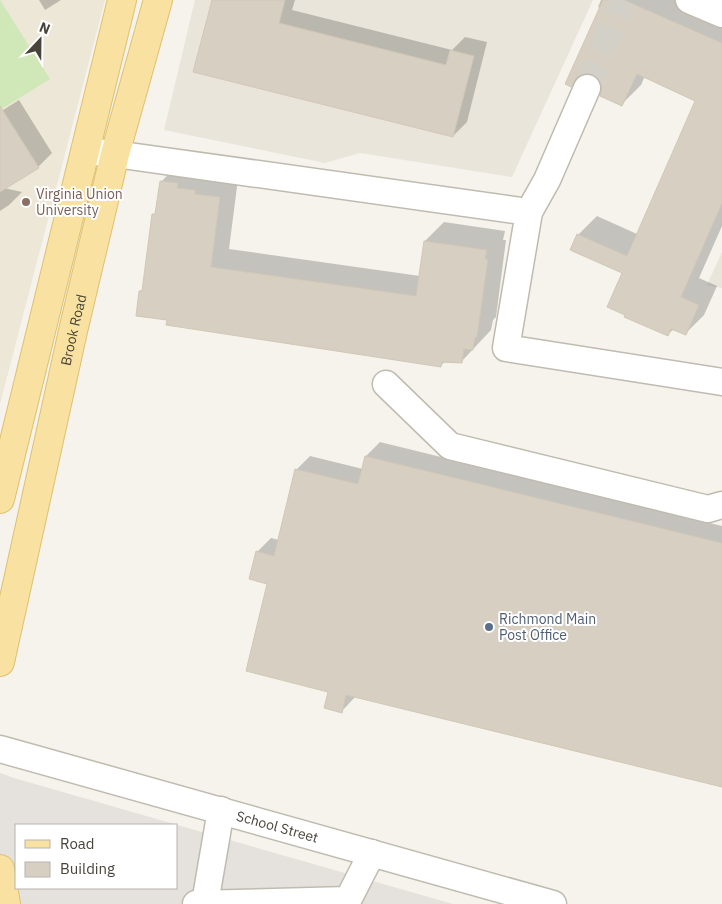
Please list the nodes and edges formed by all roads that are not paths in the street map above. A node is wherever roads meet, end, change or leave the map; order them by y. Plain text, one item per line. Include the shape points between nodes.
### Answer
1 (122, 0) edge
2 (158, 0) edge
3 (690, 0) edge
4 (722, 14) edge
5 (587, 88) tunnel mouth
6 (85, 151) junction
7 (115, 154) junction
8 (529, 212) junction
9 (722, 382) edge
10 (386, 384) dead end
11 (0, 499) edge
12 (722, 505) edge
13 (0, 662) edge
14 (0, 749) edge
15 (221, 810) junction
16 (372, 852) junction
17 (0, 869) edge
18 (201, 903) edge
19 (6, 904) edge
20 (553, 904) edge

1 - 6 main road
2 - 7 main road, Brook Road
3 - 4 street
5 - 8 street via 547,180
6 - 7 street
6 - 11 main road
7 - 8 street
7 - 13 main road, Brook Road
8 - 9 street via 506,348
10 - 12 street via 450,446 708,509
14 - 15 street, School Street
15 - 16 street, School Street
15 - 18 street
16 - 18 street via 348,900
16 - 20 street, School Street
17 - 19 main road

